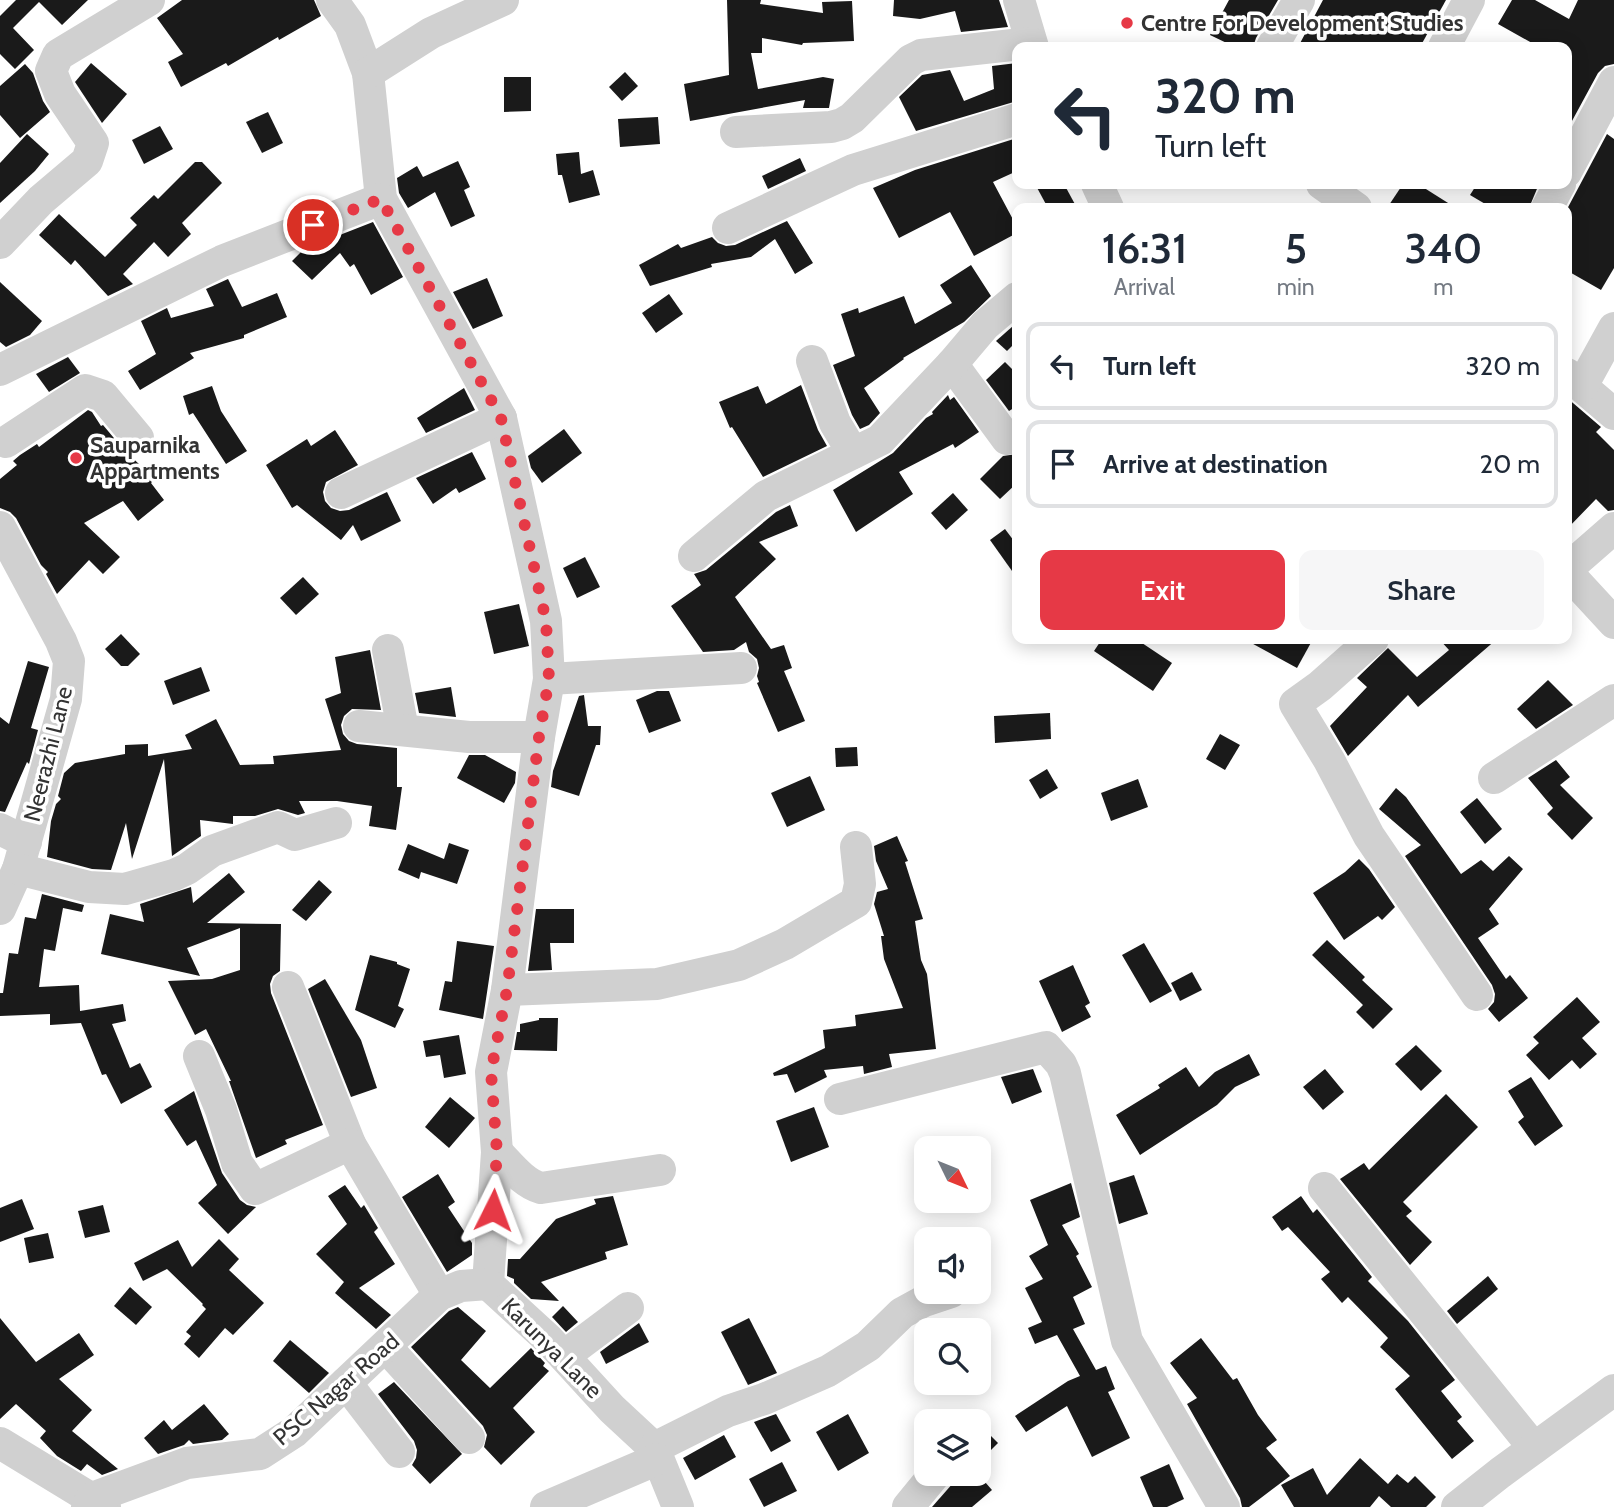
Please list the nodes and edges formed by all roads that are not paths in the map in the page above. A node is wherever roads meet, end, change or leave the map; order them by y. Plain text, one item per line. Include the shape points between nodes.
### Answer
1 (149, 0) edge
2 (332, 0) edge
3 (503, 0) edge
4 (1019, 0) edge
5 (1299, 0) edge
6 (1469, 0) edge
7 (1031, 42) edge
8 (1275, 42) edge
9 (1447, 42) edge
10 (1012, 47) edge
11 (368, 73) junction
12 (1610, 99) edge
13 (1012, 121) edge
14 (736, 132) dead end
15 (1572, 162) edge
16 (1331, 189) edge
17 (381, 199) junction
18 (1354, 201) edge
19 (728, 228) dead end
20 (0, 243) edge
21 (1012, 302) edge
22 (1614, 328) edge
23 (812, 361) dead end
24 (952, 364) junction
25 (0, 370) edge
26 (1574, 379) edge
27 (1614, 414) edge
28 (501, 418) junction
29 (138, 438) dead end
30 (1007, 439) dead end
31 (2, 449) edge
32 (853, 453) junction
33 (341, 494) dead end
34 (0, 527) edge
35 (1614, 528) edge
36 (694, 556) dead end
37 (1572, 565) edge
38 (1572, 577) edge
39 (1614, 623) edge
40 (1367, 644) edge
41 (388, 650) dead end
42 (741, 668) dead end
43 (549, 679) junction
44 (1614, 700) edge
45 (359, 726) dead end
46 (403, 730) junction
47 (539, 737) junction
48 (1494, 778) dead end
49 (336, 823) dead end
50 (15, 847) edge
51 (856, 847) dead end
52 (0, 909) edge
53 (288, 987) dead end
54 (507, 990) junction
55 (1477, 995) dead end
56 (199, 1056) dead end
57 (840, 1099) dead end
58 (350, 1144) junction
59 (497, 1152) junction
60 (660, 1170) dead end
61 (1324, 1188) dead end
62 (488, 1284) junction
63 (439, 1295) junction
64 (918, 1304) edge
65 (628, 1308) dead end
66 (386, 1347) junction
67 (564, 1356) junction
68 (346, 1383) junction
69 (1614, 1390) edge
70 (469, 1438) dead end
71 (0, 1443) edge
72 (1534, 1448) junction
73 (399, 1452) dead end
74 (656, 1453) junction
75 (925, 1486) edge
76 (95, 1504) edge
77 (547, 1507) edge
78 (678, 1507) edge
79 (908, 1507) edge
80 (1224, 1507) edge
81 (1457, 1507) edge

1 - 20 street via 58,55 51,71 60,94 93,143 88,161 41,200
2 - 11 street, Karunya Lane via 350,25
3 - 11 street via 431,33
4 - 7 street
5 - 8 street
6 - 9 street
10 - 14 street via 921,55 852,118 836,126
11 - 17 street, Karunya Lane
12 - 15 street
13 - 19 street via 853,170
16 - 18 street
17 - 25 street via 222,261
17 - 28 street, Karunya Lane
21 - 24 street
22 - 26 street
23 - 32 street via 835,423
24 - 30 street
24 - 32 street via 880,440
26 - 27 street
28 - 33 street
28 - 43 street, Karunya Lane via 546,621
29 - 31 street via 103,396 85,390
32 - 36 street via 766,496
34 - 50 street, Neerazhi Lane via 69,661 66,699
35 - 37 street
38 - 39 street
40 - 55 street via 1294,704 1369,836
41 - 46 street
42 - 43 street
43 - 47 street, Karunya Lane
44 - 48 street
45 - 46 street
46 - 47 street via 469,737
47 - 54 street, Karunya Lane
49 - 50 street via 295,835 278,827 212,851 174,875 125,889 89,887
50 - 52 street, Neerazhi Lane
51 - 54 street via 860,884 856,902 739,965 657,984
53 - 58 street
54 - 59 street, Karunya Lane via 491,1072
56 - 58 street via 237,1163 255,1189
57 - 80 street via 1046,1047 1065,1073 1127,1341
58 - 63 street
59 - 60 street via 519,1175 541,1188
59 - 62 street, Karunya Lane
61 - 72 street
62 - 63 street, PSC Nagar Road via 461,1286
62 - 67 street, Karunya Lane
63 - 66 street, PSC Nagar Road
64 - 74 street via 902,1313 868,1346 828,1371 728,1410
65 - 67 street
66 - 68 street, PSC Nagar Road
66 - 70 street
67 - 74 street, Karunya Lane
68 - 73 street
68 - 76 street, PSC Nagar Road via 294,1432 260,1454 187,1463
69 - 72 street
71 - 76 street
72 - 81 street
74 - 77 street
74 - 78 street, Karunya Lane
75 - 79 street

